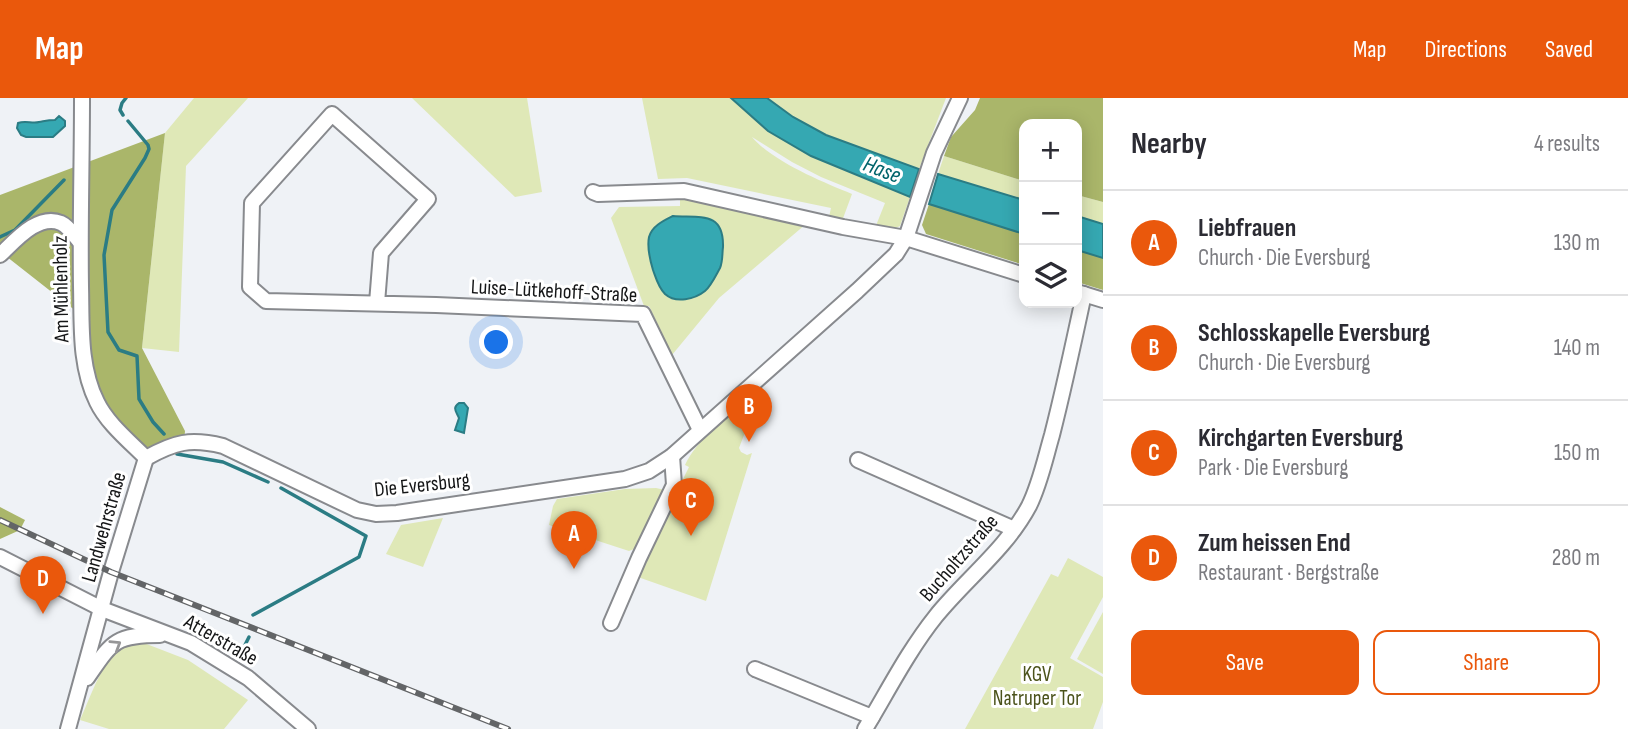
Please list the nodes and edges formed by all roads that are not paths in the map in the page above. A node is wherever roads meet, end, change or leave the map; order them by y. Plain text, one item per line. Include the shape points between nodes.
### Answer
1 (82, 98) edge
2 (960, 98) edge
3 (593, 192) dead end
4 (906, 238) junction
5 (80, 242) junction
6 (0, 255) edge
7 (1019, 273) edge
8 (1082, 294) edge
9 (1103, 300) edge
10 (377, 303) junction
11 (1077, 308) edge
12 (700, 430) junction
13 (672, 456) junction
14 (146, 458) junction
15 (858, 460) dead end
16 (1014, 529) junction
17 (0, 557) edge
18 (102, 608) junction
19 (611, 623) dead end
20 (170, 635) junction
21 (755, 669) dead end
22 (80, 688) junction
23 (869, 723) edge
24 (68, 729) edge
25 (308, 729) edge

1 - 5 street, Am Mühlenholz
2 - 4 street, Die Eversburg via 934,153
3 - 4 street via 684,191
4 - 7 street
4 - 12 street, Die Eversburg via 896,254 857,291
5 - 6 street via 63,224 45,222 32,226
5 - 14 street, Am Mühlenholz via 83,355 92,391 105,415
8 - 9 street
10 - 10 street, Luise-Lütkehoff-Straße via 266,301 250,287 252,203 332,114 428,200 381,253
10 - 12 street, Luise-Lütkehoff-Straße via 643,314
11 - 16 street, Bucholtzstraße via 1065,382 1040,480
12 - 13 street, Die Eversburg
13 - 14 street, Die Eversburg via 625,479 376,514 357,510 223,446 184,442
13 - 19 street via 674,485
14 - 18 street, Landwehrstraße
15 - 16 street
16 - 23 street, Bucholtzstraße via 936,616
17 - 18 street, Atterstraße
18 - 20 street, Atterstraße
18 - 22 street, Landwehrstraße
22 -> 20 street via 117,642 141,635
20 - 25 street, Atterstraße via 248,678
21 - 23 street, Bucholtzstraße
22 - 24 street, Landwehrstraße

